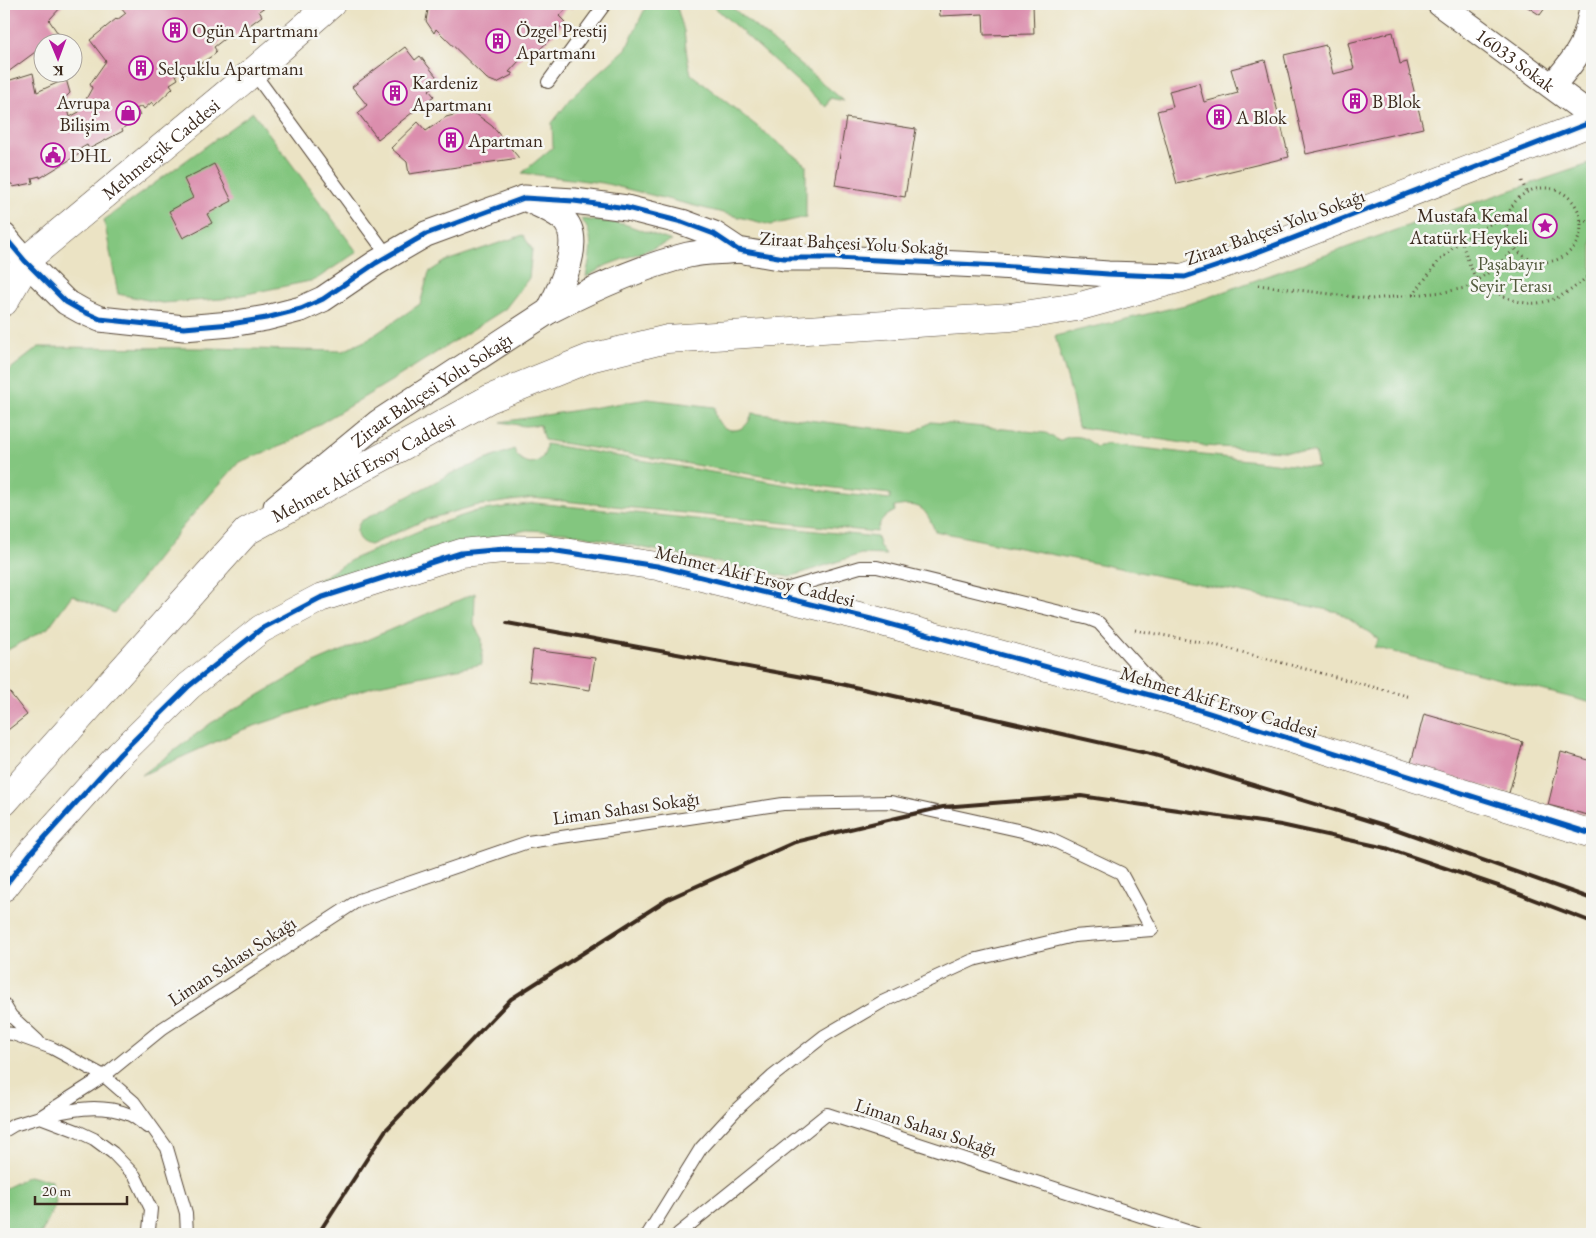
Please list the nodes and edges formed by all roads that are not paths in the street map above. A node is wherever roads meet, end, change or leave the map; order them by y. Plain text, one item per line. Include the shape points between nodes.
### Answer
1 (331, 4) edge
2 (605, 4) edge
3 (1440, 4) edge
4 (1592, 7) edge
5 (253, 72) junction
6 (548, 82) dead end
7 (1552, 86) junction
8 (1592, 116) edge
9 (1592, 122) edge
10 (524, 198) junction
11 (4, 236) edge
12 (738, 250) junction
13 (388, 256) junction
14 (14, 268) edge
15 (1185, 277) junction
16 (4, 302) edge
17 (549, 311) junction
18 (247, 531) junction
19 (769, 594) junction
20 (1168, 700) junction
21 (4, 802) edge
22 (1592, 834) edge
23 (4, 887) edge
24 (4, 1004) edge
25 (4, 1033) edge
26 (42, 1044) junction
27 (104, 1076) junction
28 (40, 1117) junction
29 (4, 1131) edge
30 (155, 1132) junction
31 (147, 1234) edge
32 (186, 1234) edge
33 (648, 1234) edge
34 (678, 1234) edge
35 (1196, 1234) edge

1 - 5 main road, Mehmetçik Caddesi
2 - 6 lane
3 - 7 street, 16033 Sokak
4 - 7 street via 1582,46
5 - 13 lane
5 - 14 main road, Mehmetçik Caddesi
7 - 8 street, 16033 Sokak
9 - 15 main road, Ziraat Bahçesi Yolu Sokağı via 1250,255
10 - 12 street, Ziraat Bahçesi Yolu Sokağı via 574,200 682,222 714,234
10 - 13 street, Ziraat Bahçesi Yolu Sokağı via 426,234
10 - 17 street, Ziraat Bahçesi Yolu Sokağı via 563,218 571,230 569,262 562,286
11 - 14 street, Ziraat Bahçesi Yolu Sokağı
12 - 15 street, Ziraat Bahçesi Yolu Sokağı via 784,258
12 - 17 street, Ziraat Bahçesi Yolu Sokağı via 690,255 635,272
13 - 14 street, Ziraat Bahçesi Yolu Sokağı via 323,299 301,309 231,324 184,328 100,319 66,302
14 - 16 main road, Mehmetçik Caddesi via 18,278
15 - 18 main road, Mehmet Akif Ersoy Caddesi via 1077,308 1010,317 667,339 590,358 489,399
17 - 18 street, Ziraat Bahçesi Yolu Sokağı via 379,422
18 - 21 main road, Mehmet Akif Ersoy Caddesi
19 - 20 main road, Mehmet Akif Ersoy Caddesi
19 - 20 lane via 860,567 877,567 1089,620 1098,624
19 - 23 main road, Mehmet Akif Ersoy Caddesi via 657,566 550,550 504,550 461,553 320,598 261,629 189,686 120,754 29,854
20 - 22 main road, Mehmet Akif Ersoy Caddesi
24 - 26 lane via 11,1016
25 - 26 lane
26 - 27 lane
27 - 28 lane
27 - 30 lane via 134,1102
27 - 33 lane, Liman Sahası Sokağı via 163,1028 359,900 528,842 782,804 891,802 1022,830 1050,839 1121,872 1152,930 1074,936 973,960 882,1002 824,1036 736,1110 701,1148
28 - 29 lane
28 - 30 lane via 71,1110 112,1110 129,1114
28 - 31 lane via 94,1139 135,1176 151,1209
30 - 32 lane via 167,1148 186,1213
34 - 35 lane, Liman Sahası Sokağı via 827,1114

